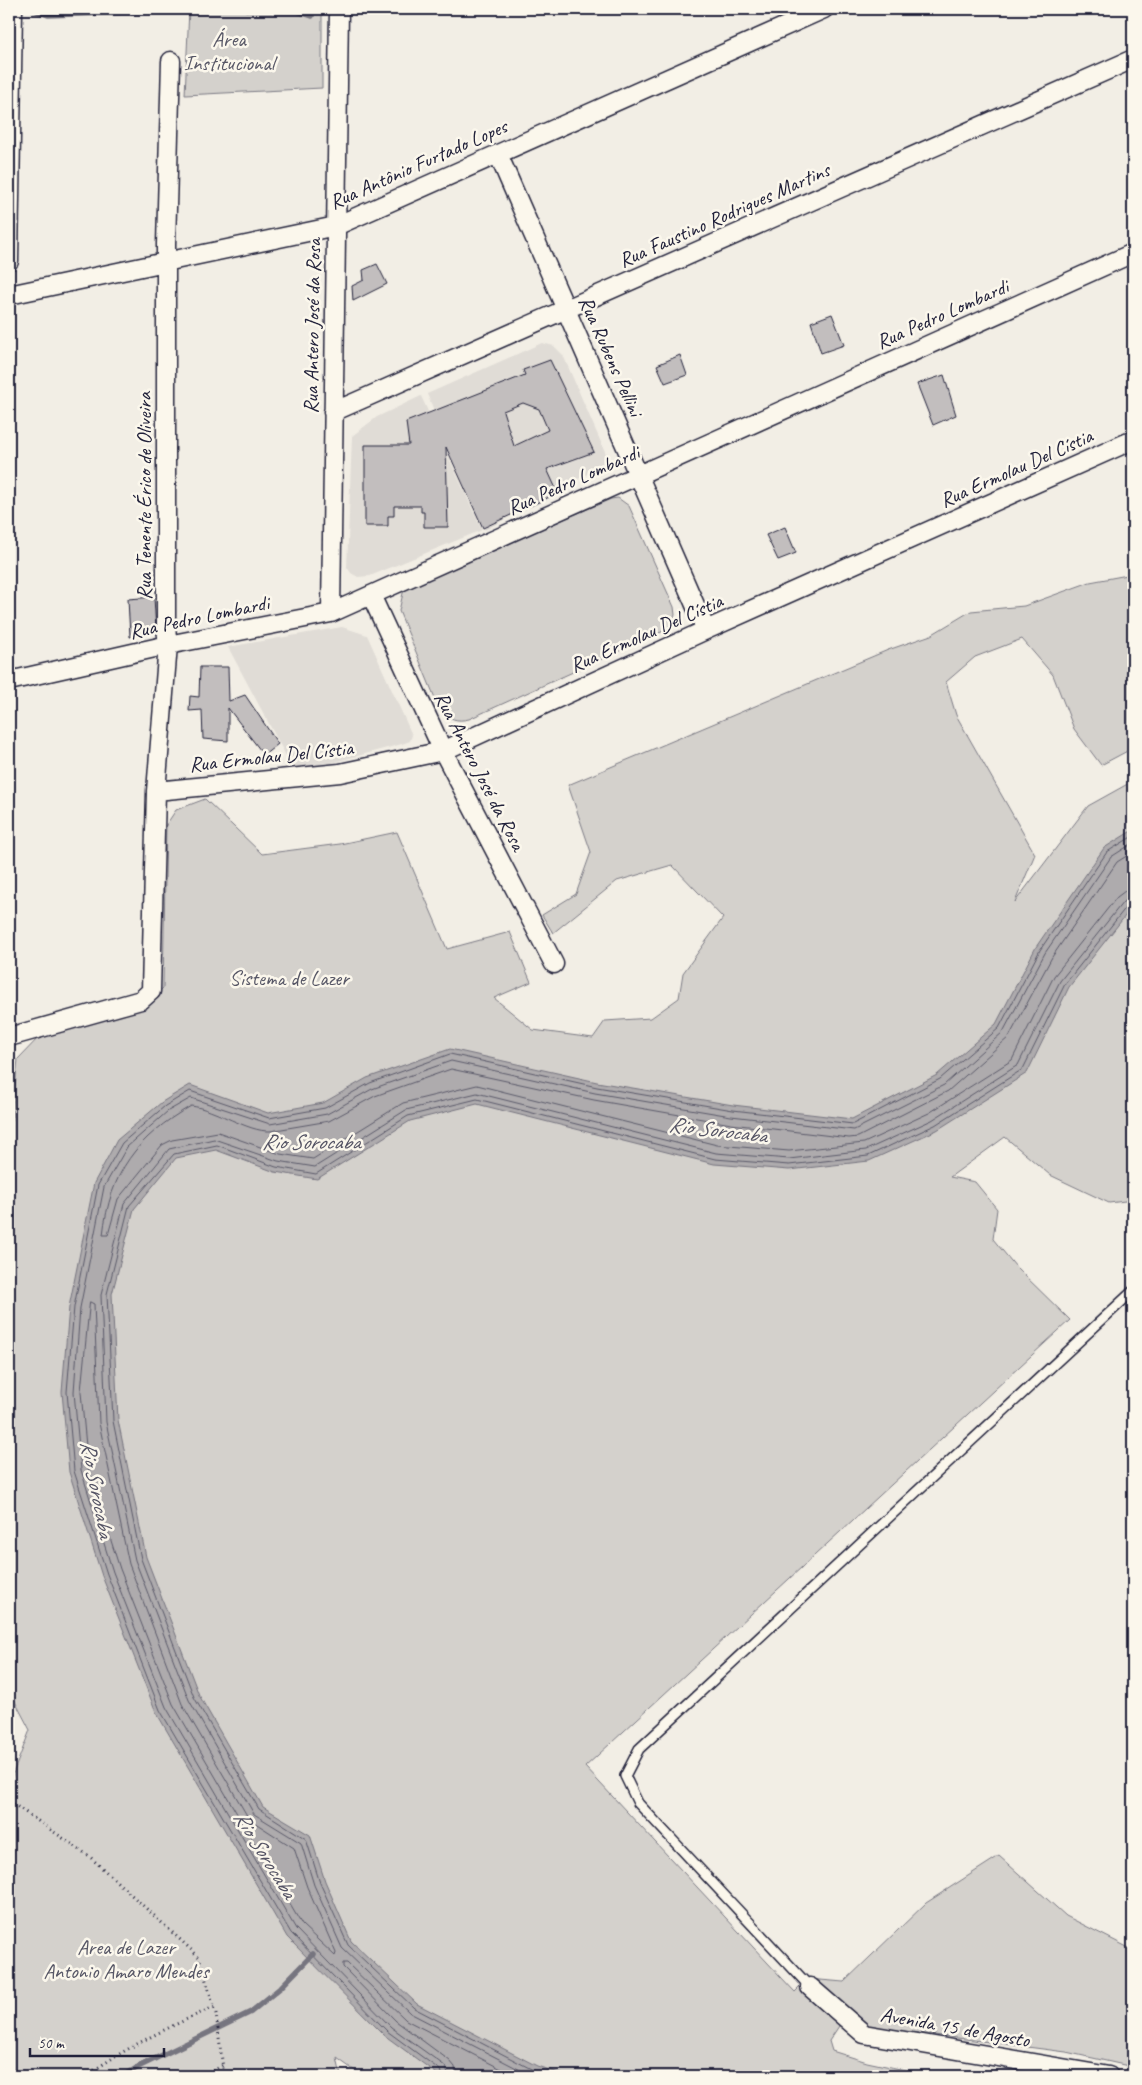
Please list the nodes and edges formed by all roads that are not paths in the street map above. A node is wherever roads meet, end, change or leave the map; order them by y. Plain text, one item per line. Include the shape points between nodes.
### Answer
1 (14, 9) edge
2 (339, 9) edge
3 (824, 9) edge
4 (1133, 60) edge
5 (171, 61) dead end
6 (498, 154) junction
7 (336, 226) junction
8 (1133, 253) edge
9 (9, 261) edge
10 (167, 262) junction
11 (9, 295) edge
12 (566, 310) junction
13 (334, 412) junction
14 (1133, 440) edge
15 (638, 475) junction
16 (371, 595) junction
17 (331, 613) junction
18 (706, 630) junction
19 (168, 645) junction
20 (9, 681) edge
21 (443, 751) junction
22 (156, 791) junction
23 (554, 964) dead end
24 (9, 1037) edge
25 (1133, 1291) edge
26 (810, 1987) joint
27 (1109, 2076) edge

1 - 9 street
2 - 7 street, Rua Antero José da Rosa
3 - 6 street, Rua Antônio Furtado Lopes
4 - 12 street, Rua Faustino Rodrigues Martins
5 - 10 street, Rua Tenente Érico de Oliveira
6 - 7 street, Rua Antônio Furtado Lopes
6 - 12 street, Rua Rubens Pellini
7 - 10 street, Rua Antônio Furtado Lopes
7 - 13 street, Rua Antero José da Rosa
8 - 15 street, Rua Pedro Lombardi
10 - 11 street, Rua Antônio Furtado Lopes
10 - 19 street, Rua Tenente Érico de Oliveira
12 - 13 street, Rua Faustino Rodrigues Martins
12 - 15 street, Rua Rubens Pellini
13 - 17 street, Rua Antero José da Rosa
14 - 18 street, Rua Ermolau Del Cístia
15 - 16 street, Rua Pedro Lombardi
15 - 18 street, Rua Rubens Pellini
16 - 17 street, Rua Pedro Lombardi
16 - 21 street, Rua Antero José da Rosa
17 - 19 street, Rua Pedro Lombardi
18 - 21 street, Rua Ermolau Del Cístia
19 - 20 street, Rua Pedro Lombardi
19 - 22 street, Rua Tenente Érico de Oliveira
21 - 22 street, Rua Ermolau Del Cístia via 340,773
21 - 23 street, Rua Antero José da Rosa
22 - 24 street, Rua Tenente Érico de Oliveira via 152,991 142,1000
25 - 26 lane via 639,1749 625,1776 638,1803
26 - 27 street, Avenida 15 de Agosto via 864,2034

